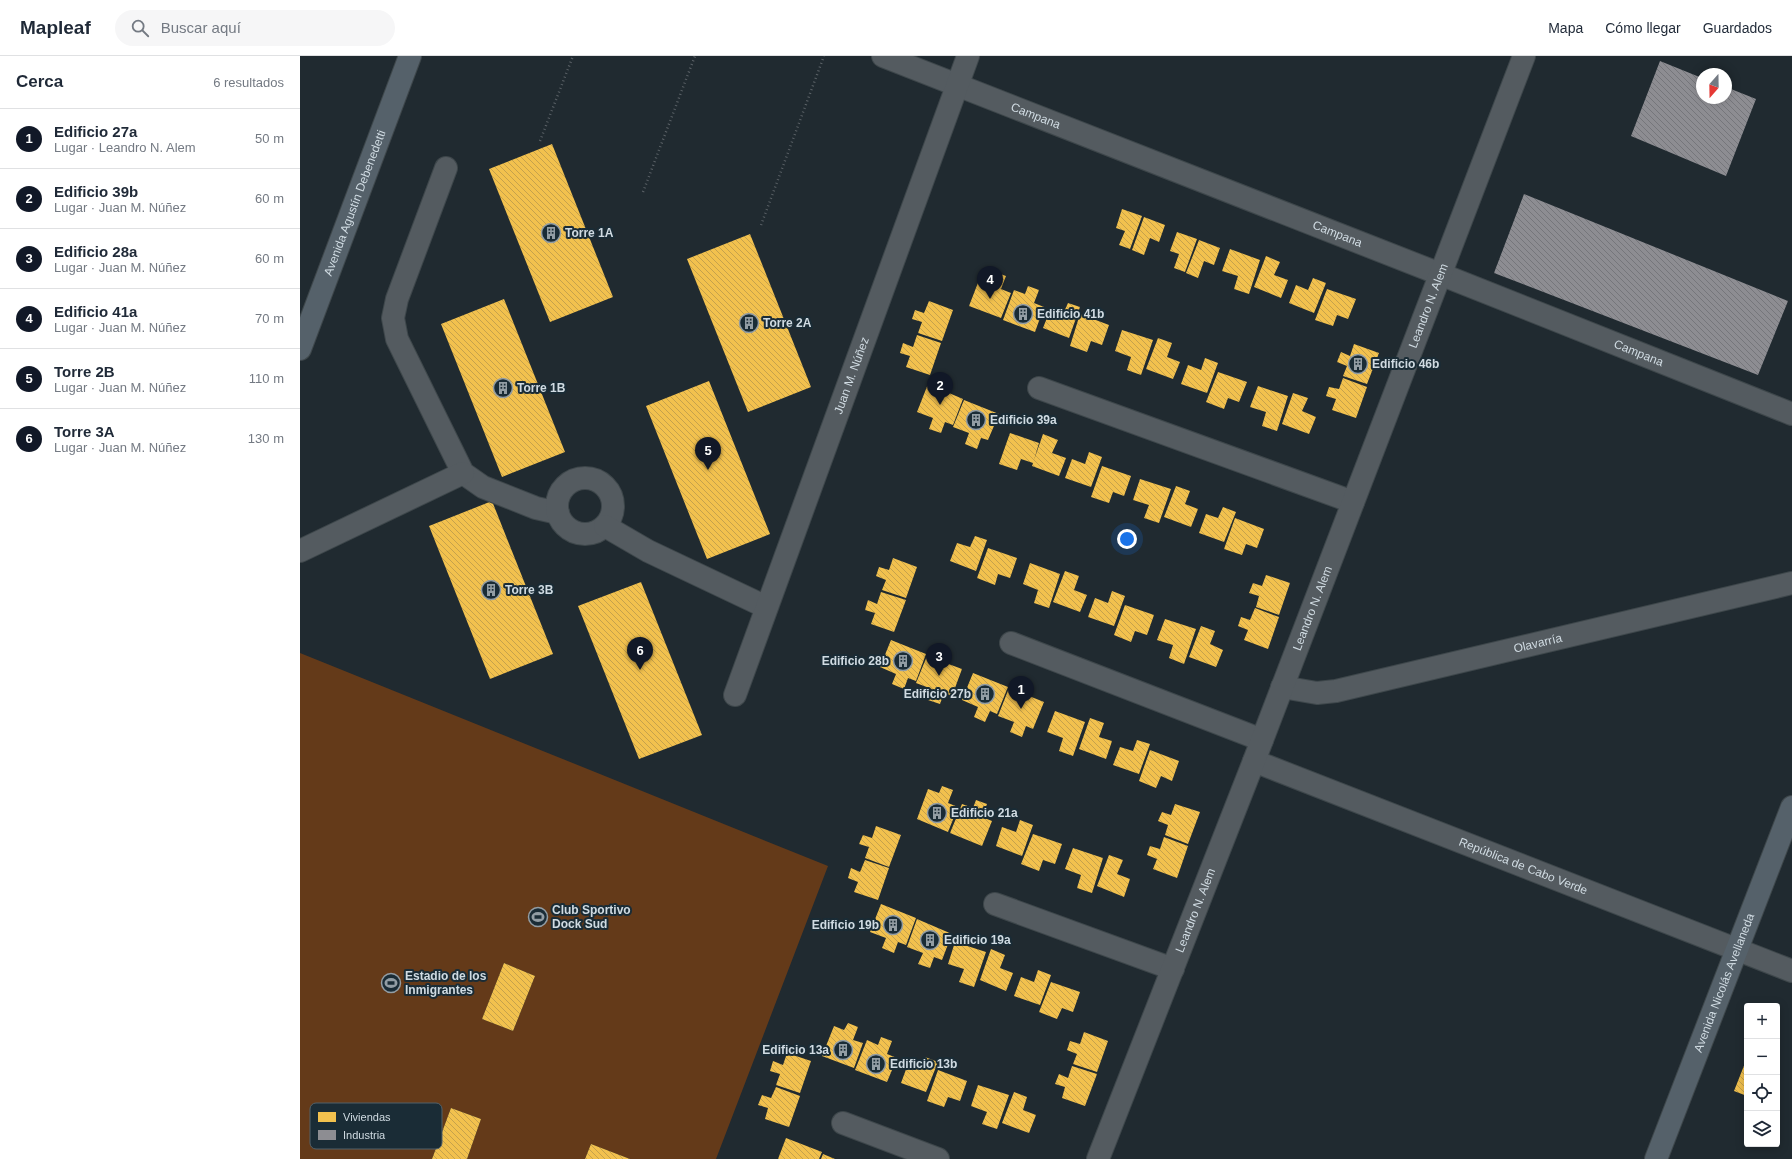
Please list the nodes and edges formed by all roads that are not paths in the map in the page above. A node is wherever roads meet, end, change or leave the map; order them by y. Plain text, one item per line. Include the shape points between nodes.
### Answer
1 (410, 56) edge
2 (883, 56) edge
3 (968, 56) edge
4 (1524, 56) edge
5 (956, 85) junction
6 (446, 168) dead end
7 (1440, 274) junction
8 (300, 349) edge
9 (1039, 388) dead end
10 (1792, 414) edge
11 (463, 472) junction
12 (1353, 502) junction
13 (558, 513) junction
14 (605, 526) junction
15 (300, 551) edge
16 (1792, 583) edge
17 (766, 607) junction
18 (1011, 643) dead end
19 (1282, 687) junction
20 (735, 695) dead end
21 (1262, 740) junction
22 (1254, 761) junction
23 (1792, 807) edge
24 (995, 904) dead end
25 (1736, 949) junction
26 (1173, 969) junction
27 (1792, 971) edge
28 (843, 1123) dead end
29 (938, 1159) edge
30 (1098, 1159) edge
31 (1656, 1159) edge

1 - 8 main road, Avenida Agustín Debenedetti
2 - 5 street, Campana
3 - 5 street, Juan M. Núñez
4 - 7 street, Leandro N. Alem
5 - 7 street, Campana
5 - 17 street, Juan M. Núñez
6 - 11 street via 397,299 393,318 397,339
7 - 10 street, Campana
7 - 12 street, Leandro N. Alem
9 - 12 street
11 - 13 street via 483,487 536,508
11 - 15 street
12 - 19 street, Leandro N. Alem
13 - 14 street via 566,526 578,532 590,534
13 - 14 street via 557,499 568,483 585,477 595,479 610,491 613,500 612,514
14 - 17 street via 648,551
16 - 19 street, Olavarría via 1336,691 1317,693
17 - 20 street, Juan M. Núñez
18 - 21 street
19 - 21 street, Leandro N. Alem
21 - 22 street, Leandro N. Alem
22 - 25 street, República de Cabo Verde
22 - 26 street, Leandro N. Alem
23 - 25 main road, Avenida Nicolás Avellaneda
24 - 26 street
25 - 27 street, República de Cabo Verde
25 - 31 main road, Avenida Nicolás Avellaneda
26 - 30 street, Leandro N. Alem
28 - 29 street

